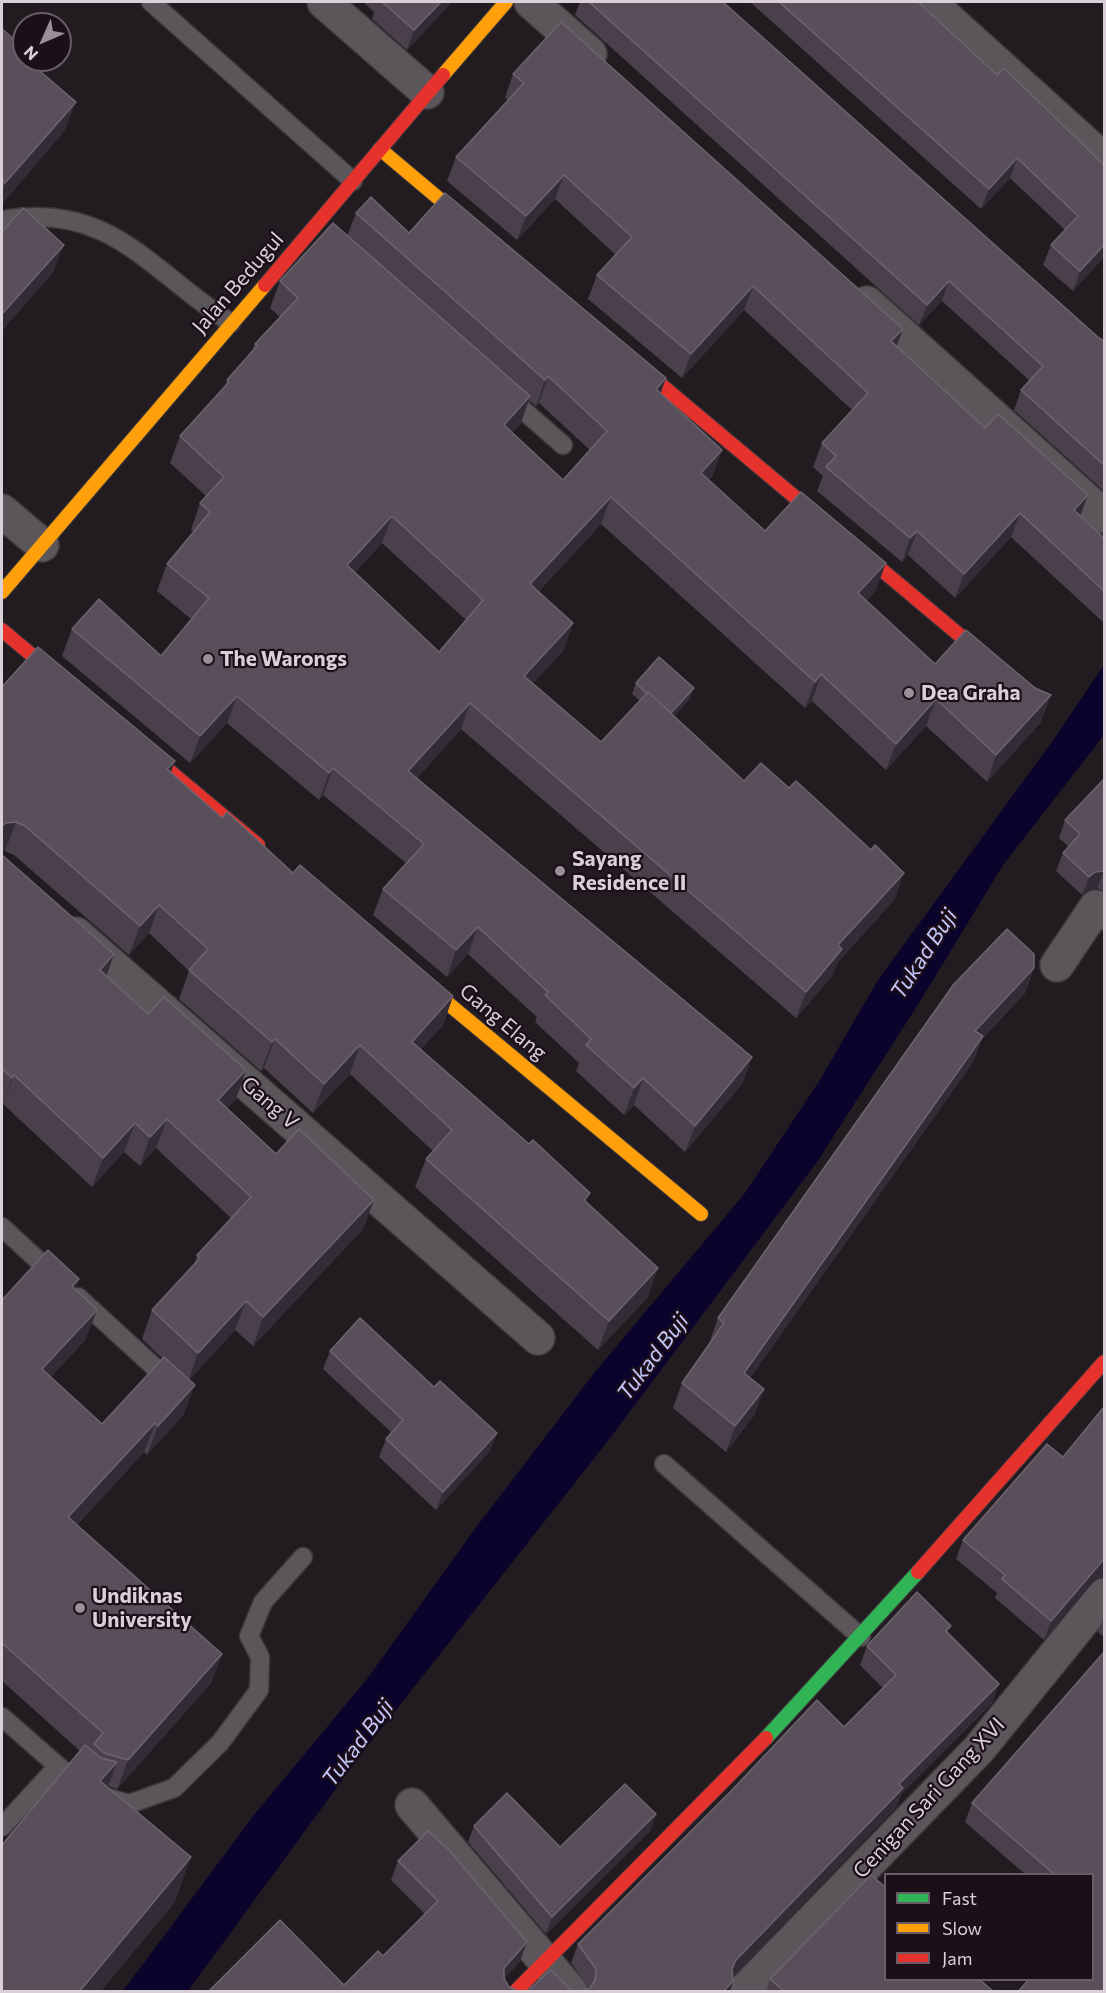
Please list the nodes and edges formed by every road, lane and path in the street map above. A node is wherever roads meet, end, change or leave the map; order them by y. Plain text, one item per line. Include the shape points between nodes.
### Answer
1 (151, 2) edge
2 (324, 2) edge
3 (506, 2) edge
4 (531, 2) edge
5 (929, 2) edge
6 (612, 74) edge
7 (427, 92) junction
8 (380, 149) junction
9 (1104, 160) edge
10 (353, 181) junction
11 (2, 220) edge
12 (314, 227) junction
13 (489, 241) edge
14 (331, 242) edge
15 (840, 279) edge
16 (231, 324) junction
17 (617, 348) edge
18 (490, 381) edge
19 (563, 445) dead end
20 (2, 511) edge
21 (1104, 516) edge
22 (42, 545) junction
23 (2, 592) edge
24 (2, 630) edge
25 (1000, 670) edge
26 (75, 692) edge
27 (121, 730) edge
28 (268, 853) edge
29 (1104, 913) edge
30 (55, 916) edge
31 (1057, 965) dead end
32 (406, 968) edge
33 (701, 1214) dead end
34 (2, 1227) edge
35 (538, 1338) dead end
36 (1104, 1362) edge
37 (163, 1375) edge
38 (664, 1464) dead end
39 (303, 1557) dead end
40 (1104, 1595) edge
41 (861, 1637) junction
42 (2, 1717) edge
43 (58, 1766) junction
44 (412, 1805) dead end
45 (2, 1827) edge
46 (546, 1961) junction
47 (515, 1992) edge
48 (571, 1992) edge
49 (743, 1992) edge

1 - 10 lane
2 - 7 street
3 - 7 street, Jalan Bedugul
4 - 6 street
5 - 9 street
7 - 8 street, Jalan Bedugul
8 - 10 street, Jalan Bedugul
8 - 13 street
10 - 12 street, Jalan Bedugul
11 - 16 lane via 34,214 73,219 102,231 156,266
12 - 14 lane
12 - 16 street, Jalan Bedugul
15 - 21 street
16 - 22 street, Jalan Bedugul
17 - 25 street
18 - 19 lane
20 - 22 street
22 - 23 street, Jalan Bedugul
24 - 26 street
27 - 28 street
29 - 31 street via 1095,907
30 - 35 street, Gang V
32 - 33 street, Gang Elang
34 - 37 lane
36 - 41 street
38 - 41 lane
39 - 43 lane via 263,1602 249,1636 260,1657 259,1690 220,1743 174,1788 129,1804 88,1792
40 - 49 street, Cenigan Sari Gang XVI via 979,1749
41 - 46 street via 710,1797
42 - 43 lane
43 - 45 lane
44 - 46 street
46 - 47 street
46 - 48 street

